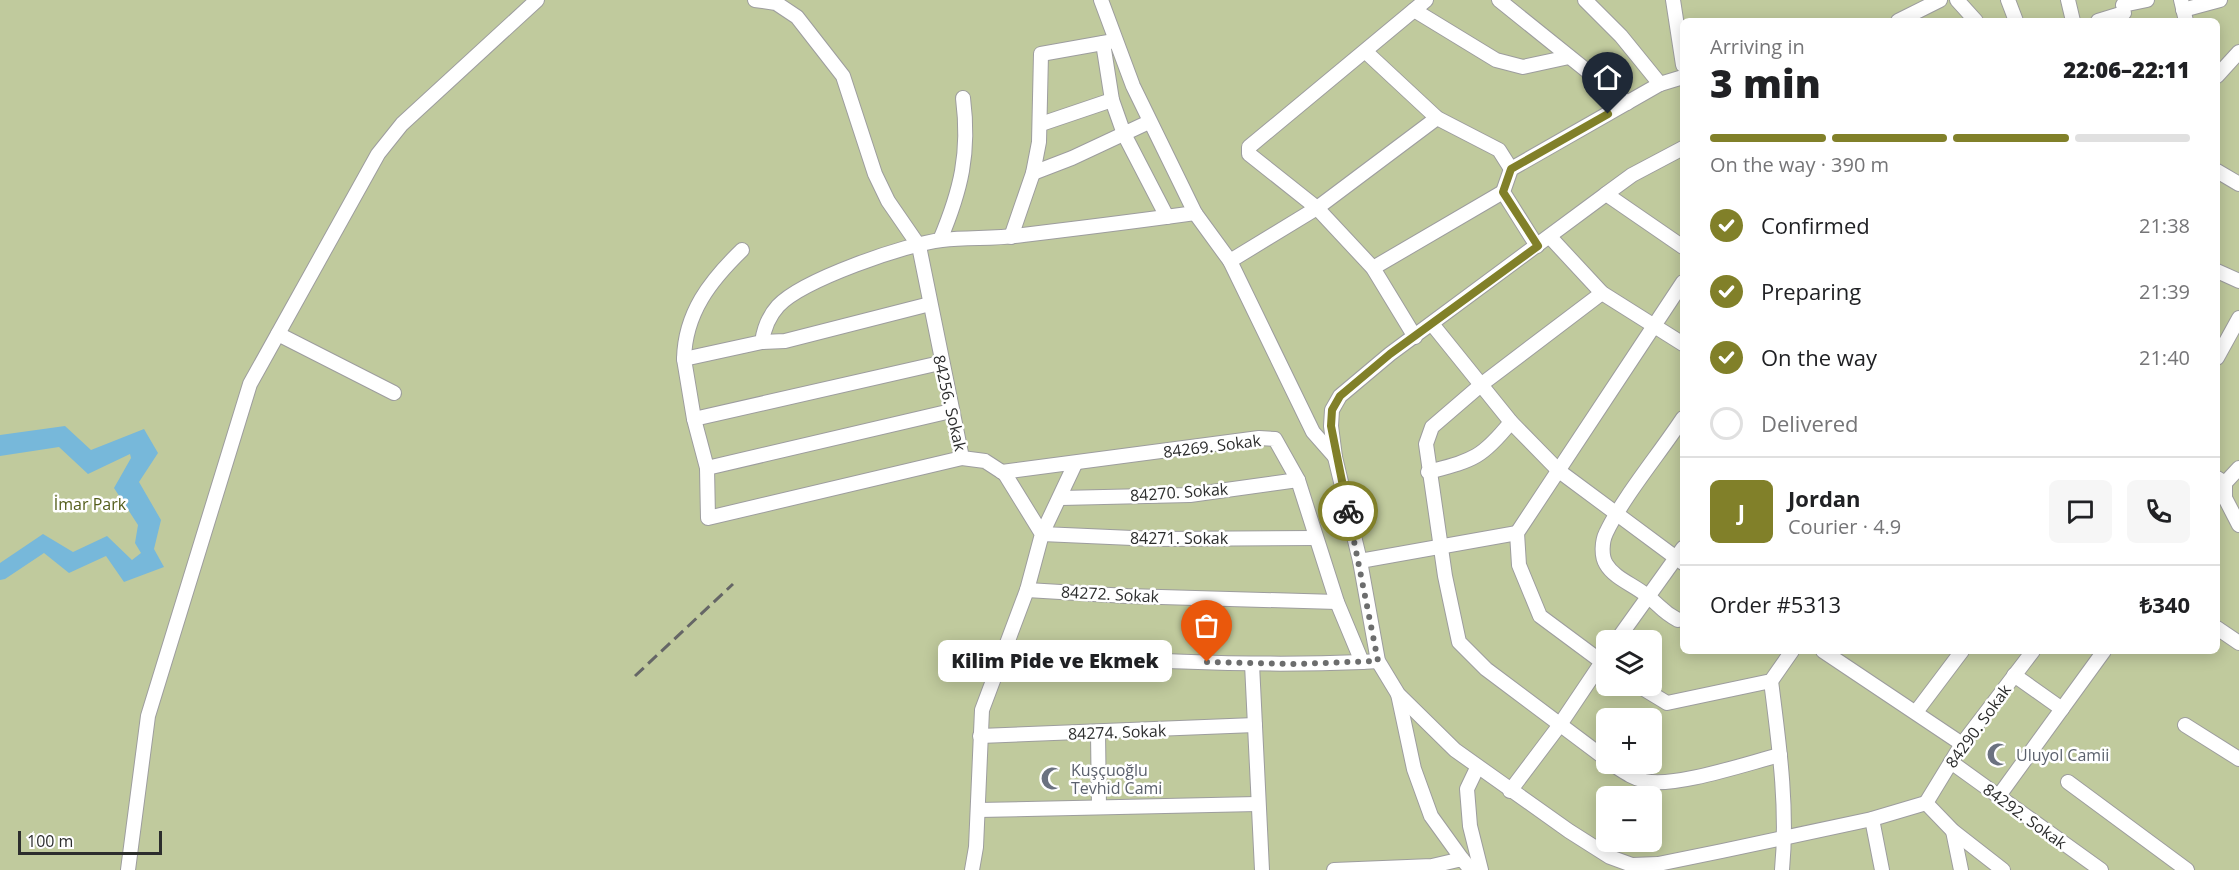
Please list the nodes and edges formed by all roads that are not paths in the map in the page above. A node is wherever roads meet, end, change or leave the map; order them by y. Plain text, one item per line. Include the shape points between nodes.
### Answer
1 (537, 0) edge
2 (755, 0) edge
3 (1101, 0) edge
4 (1426, 0) edge
5 (1499, 0) edge
6 (1584, 0) edge
7 (1673, 0) edge
8 (1940, 0) edge
9 (1957, 0) edge
10 (2008, 0) edge
11 (2068, 0) edge
12 (2147, 0) edge
13 (2220, 0) edge
14 (1414, 10) junction
15 (2124, 10) edge
16 (2183, 10) edge
17 (1904, 18) edge
18 (1973, 18) edge
19 (2015, 18) edge
20 (2072, 18) edge
21 (2105, 18) edge
22 (1108, 42) junction
23 (1680, 46) edge
24 (1366, 52) junction
25 (2239, 52) edge
26 (1569, 57) junction
27 (2220, 73) edge
28 (1680, 78) edge
29 (1660, 84) junction
30 (963, 99) dead end
31 (1112, 100) junction
32 (1627, 104) junction
33 (1437, 118) junction
34 (1149, 122) junction
35 (1041, 124) junction
36 (1124, 134) junction
37 (1680, 150) edge
38 (1511, 169) junction
39 (1033, 173) junction
40 (2220, 173) edge
41 (2239, 184) edge
42 (1503, 192) junction
43 (1606, 194) junction
44 (1317, 208) junction
45 (1195, 213) junction
46 (1167, 217) junction
47 (1011, 237) junction
48 (1550, 237) junction
49 (940, 240) junction
50 (1680, 245) edge
51 (919, 246) junction
52 (1538, 246) junction
53 (742, 250) dead end
54 (1230, 261) junction
55 (1373, 268) junction
56 (2220, 272) edge
57 (2239, 281) edge
58 (1680, 287) edge
59 (1602, 292) junction
60 (930, 304) junction
61 (2238, 323) edge
62 (1432, 324) junction
63 (1656, 324) junction
64 (278, 334) junction
65 (1415, 337) junction
66 (762, 342) junction
67 (1680, 342) edge
68 (2220, 353) edge
69 (684, 359) junction
70 (940, 363) junction
71 (1482, 384) junction
72 (394, 393) dead end
73 (951, 411) junction
74 (694, 419) junction
75 (1511, 422) junction
76 (1680, 422) edge
77 (1335, 457) junction
78 (962, 458) junction
79 (1076, 464) junction
80 (707, 468) junction
81 (2239, 468) edge
82 (1559, 471) junction
83 (1002, 472) junction
84 (1428, 472) junction
85 (1298, 480) junction
86 (2221, 481) edge
87 (1061, 498) junction
88 (1618, 514) junction
89 (2239, 525) edge
90 (1517, 532) junction
91 (1042, 534) junction
92 (1316, 538) junction
93 (1441, 548) junction
94 (1680, 555) edge
95 (1680, 557) edge
96 (1360, 561) junction
97 (1027, 590) junction
98 (1648, 596) junction
99 (1337, 602) junction
100 (1680, 620) edge
101 (1624, 630) edge
102 (2220, 630) edge
103 (2239, 643) edge
104 (1005, 650) junction
105 (1790, 654) edge
106 (1828, 654) edge
107 (1960, 654) edge
108 (2031, 654) edge
109 (2102, 654) edge
110 (1596, 655) edge
111 (1378, 661) junction
112 (1362, 662) junction
113 (1252, 664) junction
114 (1596, 674) edge
115 (2014, 675) junction
116 (1771, 681) junction
117 (1398, 694) junction
118 (1655, 696) edge
119 (2062, 709) junction
120 (1916, 712) junction
121 (1255, 725) junction
122 (2185, 725) dead end
123 (1559, 726) junction
124 (1098, 733) junction
125 (980, 736) junction
126 (1962, 744) junction
127 (1596, 752) edge
128 (1780, 755) junction
129 (2239, 759) edge
130 (1951, 762) junction
131 (1478, 768) junction
132 (1627, 774) edge
133 (2068, 782) dead end
134 (1510, 791) junction
135 (1998, 797) junction
136 (1926, 803) junction
137 (1257, 804) junction
138 (1099, 807) junction
139 (978, 810) junction
140 (1872, 819) junction
141 (1953, 831) junction
142 (1785, 837) junction
143 (1466, 865) edge
144 (1632, 868) edge
145 (128, 870) edge
146 (972, 870) edge
147 (1262, 870) edge
148 (1334, 870) edge
149 (1481, 870) edge
150 (1782, 870) edge
151 (1882, 870) edge
152 (1961, 870) edge
153 (2003, 870) edge
154 (2101, 870) edge
155 (2187, 870) edge

1 - 64 street via 402,124 378,154
2 - 51 street via 776,3 797,17 843,76 875,174
3 - 22 street
4 - 14 street
5 - 26 street
6 - 29 street via 1621,36
7 - 23 street
8 - 17 street
9 - 18 street
10 - 19 street
11 - 20 street
12 - 15 street
13 - 16 street
14 - 24 street
14 - 26 street via 1496,60 1523,67
15 - 21 street
22 - 31 street
22 - 34 street
22 - 35 street via 1041,54
24 - 33 street
24 - 44 street via 1250,147 1249,154
25 - 27 street
26 - 32 street
28 - 29 street
29 - 32 street
30 - 49 street via 966,155 957,198
31 - 35 street
31 - 36 street
32 - 38 street
33 - 38 street via 1499,150
33 - 44 street
34 - 36 street
34 - 45 street
35 - 39 street
36 - 39 street
36 - 46 street
37 - 43 street
38 - 42 street
39 - 47 street
40 - 41 street
42 - 52 street
42 - 55 street
43 - 48 street
43 - 50 street
44 - 54 street
44 - 55 street
45 - 46 street
45 - 54 street
46 - 47 street
47 - 49 street
48 - 52 street
48 - 59 street
49 - 51 street
51 - 60 street, 84256. Sokak
51 - 66 street via 805,286 778,305 765,325
52 - 62 street
53 - 69 street via 715,277 694,309 684,339
54 - 77 street via 1313,432
55 - 65 street
56 - 57 street
58 - 63 street
59 - 63 street
59 - 71 street
60 - 66 street via 785,340
60 - 70 street, 84256. Sokak
61 - 68 street
62 - 65 street
62 - 71 street
63 - 67 street
63 - 82 street
64 - 72 street
64 - 145 street via 250,384 148,716
65 - 77 street via 1340,396 1332,410
66 - 69 street
69 - 74 street
70 - 73 street, 84256. Sokak
70 - 74 street
71 - 75 street
71 - 84 street via 1432,428 1426,444
73 - 78 street, 84256. Sokak
73 - 80 street
74 - 80 street
75 - 82 street
75 - 84 street via 1493,444 1473,459
76 - 88 street
77 - 96 street
78 - 80 street via 708,518
78 - 83 street, 84256. Sokak via 985,461
79 - 83 street, 84269. Sokak
79 - 85 street, 84269. Sokak via 1275,439
79 - 87 street
81 - 86 street
82 - 88 street
82 - 90 street
83 - 91 street, 84256. Sokak
84 - 93 street
85 - 87 street, 84270. Sokak via 1190,495
85 - 92 street, 84269. Sokak
86 - 89 street
87 - 91 street
88 - 94 street
88 - 98 street via 1605,534 1602,547 1606,564
90 - 93 street
90 - 110 street via 1519,565 1540,616
91 - 92 street, 84271. Sokak via 1155,539
91 - 97 street
92 - 99 street, 84269. Sokak
93 - 96 street
93 - 123 street via 1459,642 1486,669
95 - 98 street
96 - 111 street
97 - 99 street, 84272. Sokak
97 - 104 street
98 - 100 street via 1662,611
98 - 101 street
99 - 112 street, 84269. Sokak
102 - 103 street
104 - 113 street
104 - 125 street via 982,710
105 - 116 street
106 - 120 street
107 - 120 street
108 - 115 street, 84290. Sokak
109 - 119 street
111 - 112 street
111 - 117 street
112 - 113 street
113 - 121 street
114 - 123 street
115 - 119 street
115 - 126 street, 84290. Sokak
116 - 118 street via 1667,703
116 - 128 street
117 - 131 street
117 - 143 street via 1414,769 1431,816
119 - 135 street
120 - 126 street
121 - 124 street, 84274. Sokak
121 - 137 street
122 - 129 street
123 - 127 street
123 - 134 street
124 - 125 street, 84274. Sokak
124 - 138 street
125 - 139 street
126 - 130 street, 84290. Sokak
128 - 132 street via 1678,780 1648,782
128 - 142 street
130 - 135 street, 84292. Sokak
130 - 136 street, 84290. Sokak
131 - 134 street
131 - 149 street via 1467,789 1470,826
133 - 155 street
134 - 144 street
135 - 154 street, 84292. Sokak
136 - 140 street
136 - 141 street
137 - 138 street
137 - 147 street
138 - 139 street
139 - 146 street
140 - 142 street
140 - 151 street
141 - 152 street
141 - 153 street
142 - 144 street
142 - 150 street
143 - 148 street

